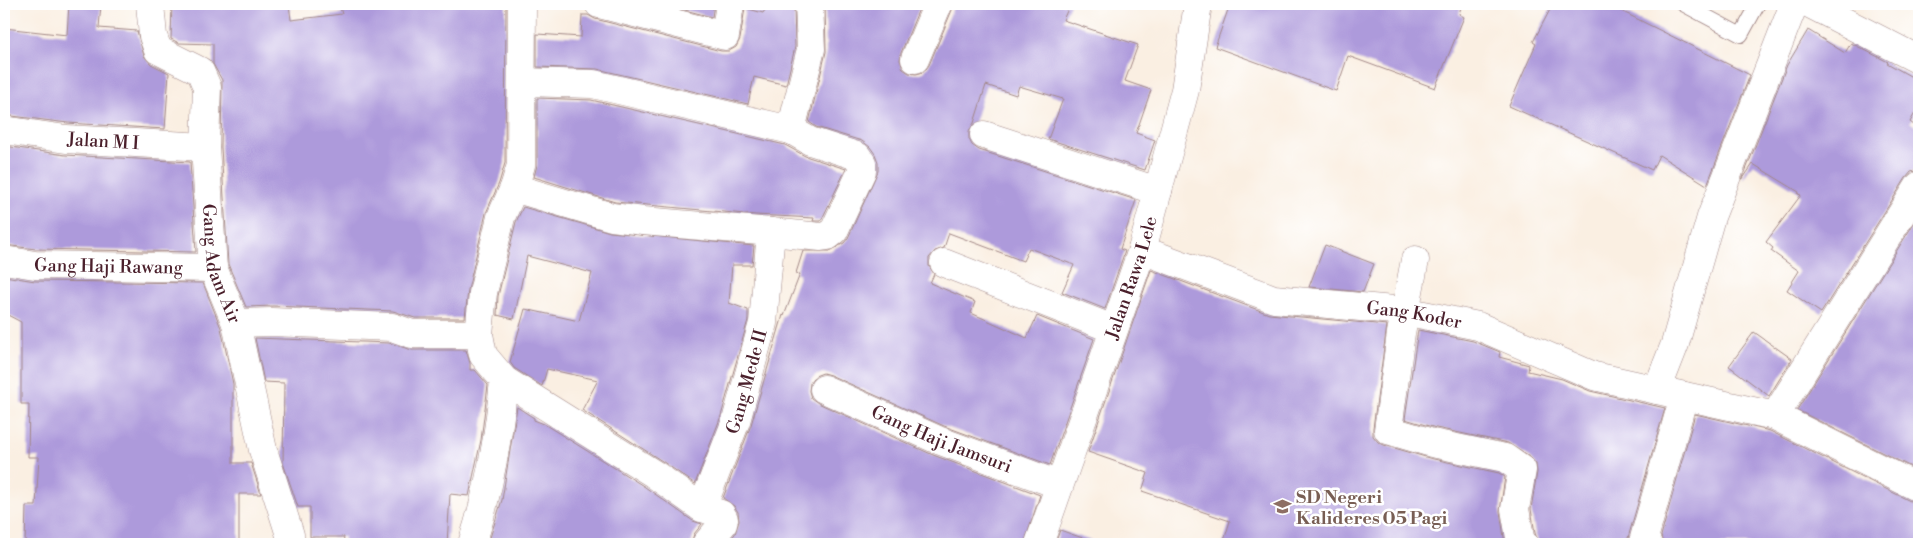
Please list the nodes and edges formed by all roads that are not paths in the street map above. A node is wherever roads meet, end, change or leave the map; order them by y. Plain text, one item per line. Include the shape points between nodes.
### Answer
1 (150, 4) edge
2 (522, 4) edge
3 (599, 4) edge
4 (730, 4) edge
5 (809, 4) edge
6 (938, 4) edge
7 (1198, 4) edge
8 (1684, 4) edge
9 (1758, 4) edge
10 (1794, 4) edge
11 (1810, 4) edge
12 (914, 59) dead end
13 (1919, 60) edge
14 (523, 82) junction
15 (4, 130) edge
16 (791, 130) junction
17 (984, 135) dead end
18 (205, 146) junction
19 (1919, 186) edge
20 (514, 188) junction
21 (1158, 191) junction
22 (771, 232) junction
23 (1142, 250) junction
24 (4, 260) edge
25 (1415, 260) dead end
26 (944, 263) dead end
27 (213, 268) junction
28 (1404, 311) junction
29 (236, 323) junction
30 (1113, 329) junction
31 (479, 334) junction
32 (504, 380) junction
33 (824, 389) dead end
34 (1657, 390) junction
35 (1684, 396) junction
36 (1775, 416) junction
37 (1059, 485) junction
38 (1919, 488) edge
39 (702, 508) junction
40 (290, 544) edge
41 (472, 544) edge
42 (706, 544) edge
43 (1039, 544) edge
44 (1524, 544) edge
45 (1644, 544) edge

1 - 18 street, Gang Adam Air via 153,36 158,50 200,71 207,86
2 - 14 street
3 - 4 street via 725,36
5 - 16 street via 811,49
6 - 12 street
7 - 21 street, Jalan Rawa Lele via 1185,90
8 - 9 lane via 1741,36
10 - 34 street via 1711,216 1675,344
11 - 13 street
14 - 16 street via 593,84
14 - 20 street via 520,165
15 - 18 street, Jalan M I via 66,139
16 - 22 street via 810,141 857,156 862,163 862,171 834,230 828,236
17 - 21 street
18 - 27 street, Gang Adam Air
19 - 36 street
20 - 22 street via 612,217
20 - 31 street via 501,217 484,293
21 - 23 street, Jalan Rawa Lele
22 - 39 street, Gang Mede II via 763,323 736,421
23 - 28 street, Gang Koder via 1274,299
23 - 30 street, Jalan Rawa Lele
24 - 27 street, Gang Haji Rawang via 35,265
25 - 28 street
26 - 30 street
27 - 29 street, Gang Adam Air
28 - 34 street, Gang Koder via 1478,326 1594,376
28 - 44 street via 1388,430 1505,458 1522,470 1514,509 1521,543
29 - 31 street via 392,327 412,334
29 - 40 street, Gang Adam Air via 263,450
30 - 37 street, Jalan Rawa Lele
31 - 32 street via 483,355
32 - 39 street
32 - 41 street via 500,422 483,510
33 - 37 street, Gang Haji Jamsuri via 938,440
34 - 35 street, Gang Koder
35 - 36 street, Gang Koder
35 - 45 street
36 - 38 street, Gang Koder
37 - 43 street, Jalan Rawa Lele
39 - 42 street via 721,514 724,519

